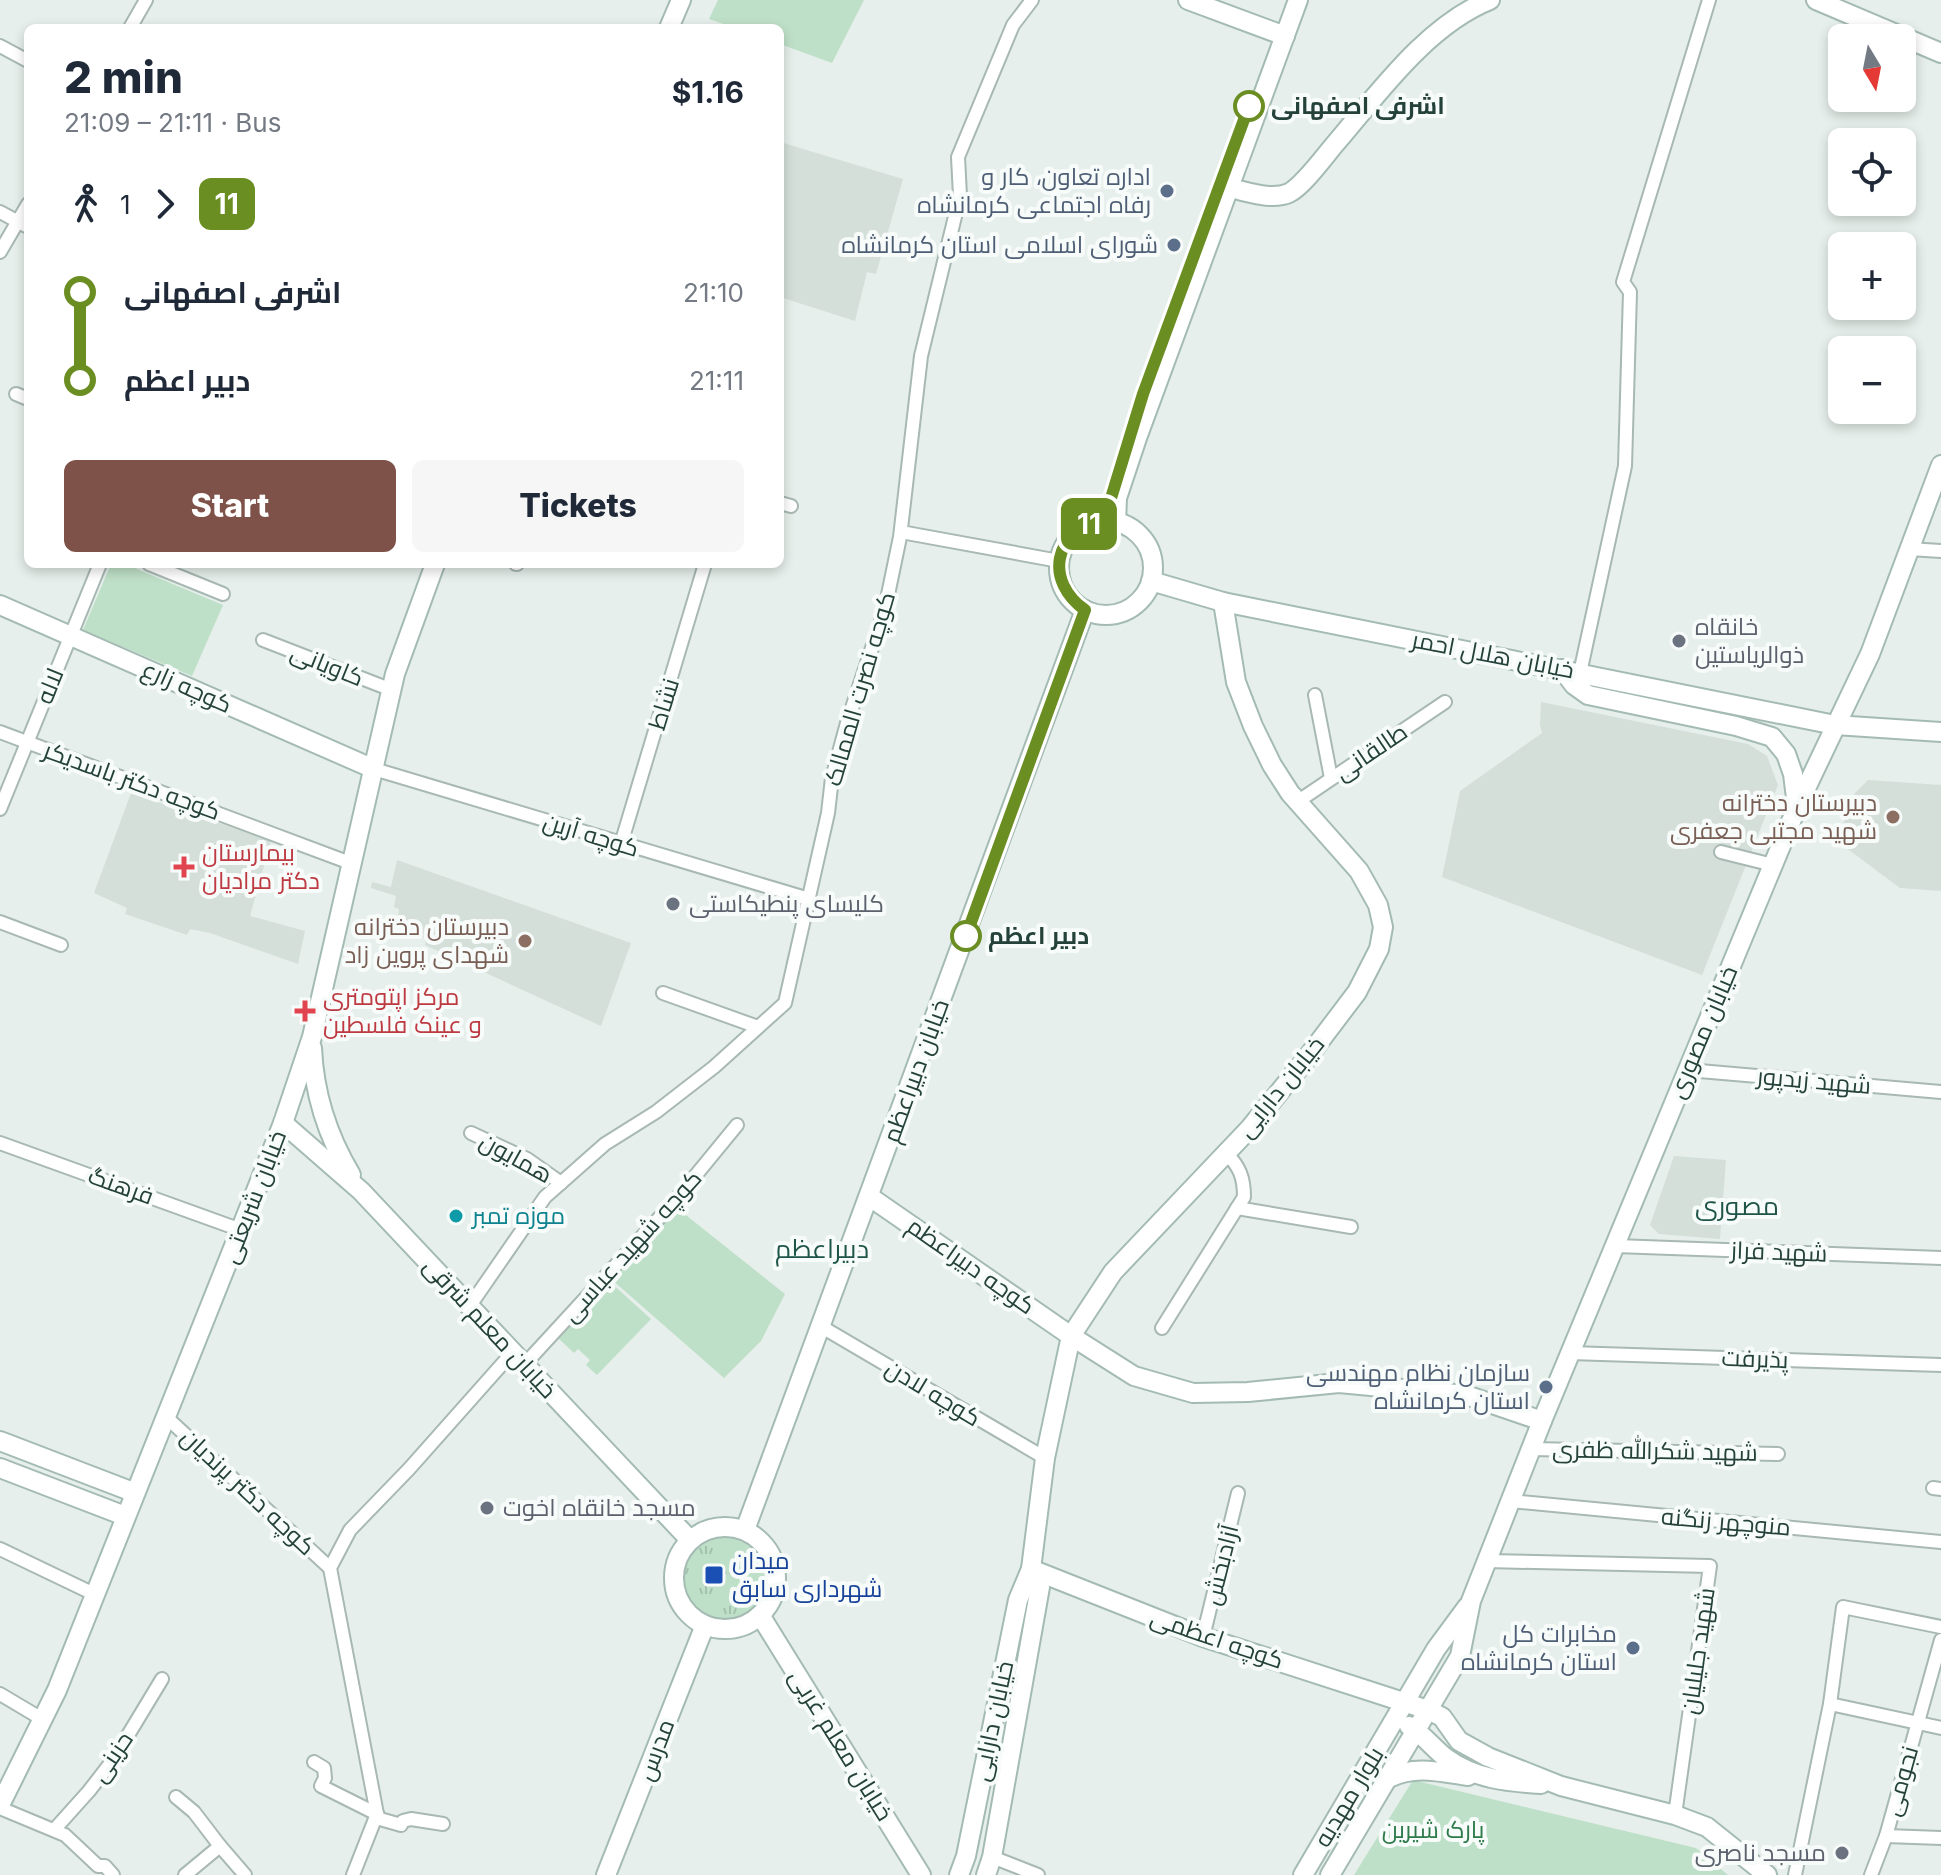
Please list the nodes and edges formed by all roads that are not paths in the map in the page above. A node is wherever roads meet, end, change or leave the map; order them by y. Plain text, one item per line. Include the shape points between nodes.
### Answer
1 (146, 0) edge
2 (681, 0) edge
3 (1032, 0) edge
4 (1188, 0) edge
5 (1288, 0) edge
6 (1298, 0) edge
7 (1490, 0) edge
8 (1709, 0) edge
9 (1816, 0) edge
10 (1846, 6) edge
11 (132, 24) edge
12 (671, 24) edge
13 (1281, 34) junction
14 (0, 46) edge
15 (1941, 53) edge
16 (24, 59) edge
17 (1229, 188) junction
18 (0, 212) edge
19 (23, 224) edge
20 (0, 252) edge
21 (1941, 465) edge
22 (1110, 522) junction
23 (901, 532) junction
24 (1909, 549) junction
25 (1941, 551) edge
26 (1059, 561) junction
27 (98, 568) edge
28 (159, 568) edge
29 (434, 568) edge
30 (704, 568) edge
31 (1151, 581) junction
32 (223, 594) dead end
33 (1223, 602) junction
34 (0, 605) edge
35 (1085, 610) junction
36 (71, 636) junction
37 (263, 640) dead end
38 (1571, 671) junction
39 (392, 690) junction
40 (1315, 695) dead end
41 (1445, 702) dead end
42 (1835, 725) junction
43 (0, 732) edge
44 (1941, 732) edge
45 (27, 742) junction
46 (374, 769) junction
47 (1331, 778) junction
48 (1297, 802) junction
49 (1797, 807) junction
50 (0, 809) edge
51 (621, 844) junction
52 (1721, 852) dead end
53 (353, 864) junction
54 (1773, 865) junction
55 (809, 899) junction
56 (0, 922) edge
57 (61, 945) dead end
58 (663, 993) dead end
59 (758, 1027) junction
60 (312, 1037) junction
61 (1688, 1070) junction
62 (1941, 1092) edge
63 (283, 1123) junction
64 (737, 1125) dead end
65 (471, 1133) dead end
66 (0, 1143) edge
67 (1226, 1153) junction
68 (561, 1183) junction
69 (361, 1191) junction
70 (870, 1197) junction
71 (1237, 1208) junction
72 (1351, 1227) dead end
73 (241, 1230) junction
74 (1616, 1246) junction
75 (1941, 1258) edge
76 (469, 1307) junction
77 (822, 1327) junction
78 (1162, 1328) dead end
79 (1071, 1336) junction
80 (1570, 1353) junction
81 (518, 1359) junction
82 (1941, 1365) edge
83 (165, 1416) junction
84 (1542, 1421) junction
85 (0, 1441) edge
86 (1531, 1449) junction
87 (1778, 1454) dead end
88 (1045, 1458) junction
89 (51, 1462) junction
90 (0, 1468) edge
91 (40, 1484) junction
92 (133, 1492) junction
93 (1238, 1493) dead end
94 (1510, 1501) junction
95 (125, 1516) junction
96 (745, 1530) junction
97 (690, 1540) junction
98 (1941, 1542) edge
99 (0, 1549) edge
100 (1487, 1561) junction
101 (330, 1568) junction
102 (1031, 1569) junction
103 (94, 1594) junction
104 (1471, 1601) junction
105 (760, 1615) junction
106 (705, 1625) junction
107 (1941, 1627) edge
108 (1203, 1637) junction
109 (1941, 1640) edge
110 (162, 1679) dead end
111 (0, 1694) edge
112 (1406, 1702) junction
113 (1830, 1704) junction
114 (1428, 1710) junction
115 (42, 1719) junction
116 (1396, 1719) junction
117 (1917, 1725) junction
118 (1941, 1728) edge
119 (1416, 1730) junction
120 (314, 1762) dead end
121 (1389, 1778) junction
122 (1499, 1781) junction
123 (1561, 1786) junction
124 (176, 1797) dead end
125 (0, 1806) edge
126 (377, 1814) junction
127 (1675, 1815) junction
128 (443, 1824) dead end
129 (54, 1830) junction
130 (1886, 1836) junction
131 (1941, 1838) edge
132 (220, 1846) junction
133 (988, 1870) edge
134 (962, 1873) edge
135 (113, 1875) edge
136 (185, 1875) edge
137 (245, 1875) edge
138 (353, 1875) edge
139 (606, 1875) edge
140 (921, 1875) edge
141 (1038, 1875) edge
142 (1303, 1875) edge
143 (1330, 1875) edge
144 (1767, 1875) edge
145 (1795, 1875) edge
146 (1871, 1875) edge

1 - 11 street
2 - 12 main road
3 - 23 street, کوچه نصرت الممالک via 1013,25 958,157 960,196 921,356
4 - 13 main road
5 - 13 main road
6 - 13 main road
7 - 17 main road via 1452,19 1396,73 1290,193 1273,196
8 - 38 street via 1623,282 1630,292 1625,466
9 - 10 main road
10 - 15 main road
13 - 17 main road
13 - 22 main road via 1143,394
14 - 16 street
17 - 22 main road
18 - 19 street
19 - 20 street
21 - 24 main road, خیابان مصوری
22 - 26 main road via 1080,529
22 - 31 main road via 1143,538 1153,566
23 - 26 street
23 - 55 street, کوچه نصرت الممالک via 885,609 832,778
24 - 25 street
24 - 42 main road, خیابان مصوری via 1870,654
26 - 35 main road via 1064,590
27 - 36 street, لاله
28 - 32 street
29 - 39 main road, خیابان شریعتی
30 - 51 street, نشاط
31 - 33 main road, خیابان هلال احمر
31 - 35 main road via 1137,604 1125,611
33 - 38 main road, خیابان هلال احمر
33 - 48 main road, خیابان دارایی via 1236,682 1272,765
34 - 36 main road, کوچه زارع
35 - 70 main road, خیابان دبیراعظم
36 - 45 street, لاله
36 - 46 main road, کوچه زارع
37 - 39 street, کاویانی
38 - 42 main road, خیابان هلال احمر
38 - 49 main road via 1574,685 1588,695 1772,737 1786,754
39 - 46 main road, خیابان شریعتی
40 - 47 street
41 - 47 street, طالقانی
42 - 44 main road, خیابان هلال احمر
42 - 49 main road, خیابان مصوری
43 - 45 street, کوچه دکتر باسدیکر
45 - 50 street, لاله
45 - 53 street, کوچه دکتر باسدیکر
46 - 51 street, کوچه آرین
46 - 53 main road, خیابان شریعتی
47 - 48 street, طالقانی
48 - 67 main road, خیابان دارایی via 1359,871 1378,905 1383,927 1379,949 1357,992
49 - 54 main road, خیابان مصوری
51 - 55 street, کوچه آرین
52 - 54 street
53 - 60 main road, خیابان شریعتی
54 - 61 main road, خیابان مصوری
55 - 59 street, کوچه نصرت الممالک via 785,1003
56 - 57 street
58 - 59 street
59 - 68 street, کوچه نصرت الممالک via 714,1067 605,1144
60 - 63 main road, خیابان شریعتی
60 - 69 main road via 323,1116
61 - 62 street, شهید زیدپور
61 - 74 main road, خیابان مصوری
63 - 69 main road, خیابان معلم شرقی
63 - 73 main road, خیابان شریعتی
64 - 81 street, کوچه شهید عباسی via 673,1203
65 - 68 street, همایون via 527,1159
66 - 73 street, فرهنگ
67 - 71 street via 1244,1180 1244,1197
67 - 79 main road, خیابان دارایی via 1113,1272
68 - 76 street, کوچه نصرت الممالک via 545,1197
69 - 76 main road, خیابان معلم شرقی
70 - 77 main road, خیابان دبیراعظم
70 - 79 main road, کوچه دبیراعظم
71 - 72 street
71 - 78 street
73 - 83 main road, خیابان شریعتی
74 - 75 street, شهید فراز
74 - 80 main road, خیابان مصوری
76 - 81 main road, خیابان معلم شرقی
77 - 88 street, کوچه لادن
77 - 96 main road, خیابان دبیراعظم
79 - 84 main road, کوچه دبیراعظم via 1134,1376 1193,1393 1339,1383 1466,1395
79 - 88 main road, خیابان دارایی
80 - 82 street, پذیرفت
80 - 84 main road, خیابان مصوری
81 - 97 main road, خیابان معلم شرقی
81 - 101 street, کوچه شهید عباسی via 350,1530
83 - 92 main road, خیابان شریعتی
83 - 101 street, کوچه دکتر پرندیان
84 - 86 main road, خیابان مصوری
85 - 89 main road
86 - 87 street, شهید شکرالله ظفری
86 - 94 main road, خیابان مصوری
88 - 102 main road, خیابان دارایی
89 - 91 main road via 52,1478
89 - 92 main road
90 - 91 main road
91 - 95 main road
92 - 95 main road, خیابان شریعتی
93 - 108 street, آزادبخش
94 - 98 street, منوچهر زنگنه
94 - 100 main road, خیابان مصوری
95 - 103 main road, خیابان شریعتی
96 - 97 main road via 716,1527
96 - 105 main road via 767,1547 777,1574 770,1603
97 - 106 main road via 679,1553 674,1586 690,1616
99 - 103 street
100 - 104 main road, خیابان مصوری
100 - 127 street, شهید جلیلیان via 1710,1566
101 - 126 street
102 - 108 main road, کوچه اعظمی
102 - 133 main road, خیابان دارایی via 1040,1587
102 - 134 main road, خیابان دارایی via 1018,1600
103 - 115 main road, خیابان شریعتی
104 - 112 main road, خیابان مصوری
104 - 114 main road, خیابان مصوری via 1460,1656
105 - 106 main road via 734,1628
105 - 140 main road, خیابان معلم غربی
106 - 139 main road, مدرس
107 - 113 street via 1843,1607
108 - 112 main road, کوچه اعظمی
109 - 117 street, نجومی
110 - 129 street, حزینی via 113,1760
111 - 115 street
112 - 114 main road, کوچه اعظمی
112 - 116 main road, خیابان مصوری
113 - 117 street
113 - 145 street
114 - 119 main road, خیابان مصوری
114 - 123 main road via 1473,1749
115 - 125 main road, خیابان شریعتی
116 - 119 main road
116 - 142 main road, بلوار مهدیه
117 - 118 street
117 - 130 street, نجومی
119 - 121 main road, بلوار مهدیه
119 - 122 main road via 1456,1765
120 - 126 street via 324,1768 321,1786
121 - 122 main road via 1416,1769
121 - 143 main road, بلوار مهدیه
122 - 123 main road
123 - 127 main road
124 - 132 street
125 - 129 street
126 - 128 street via 401,1825 411,1819
126 - 138 street
127 - 144 main road via 1707,1827
129 - 135 street
130 - 131 street
130 - 146 street, نجومی
132 - 136 street
132 - 137 street
133 - 141 street

